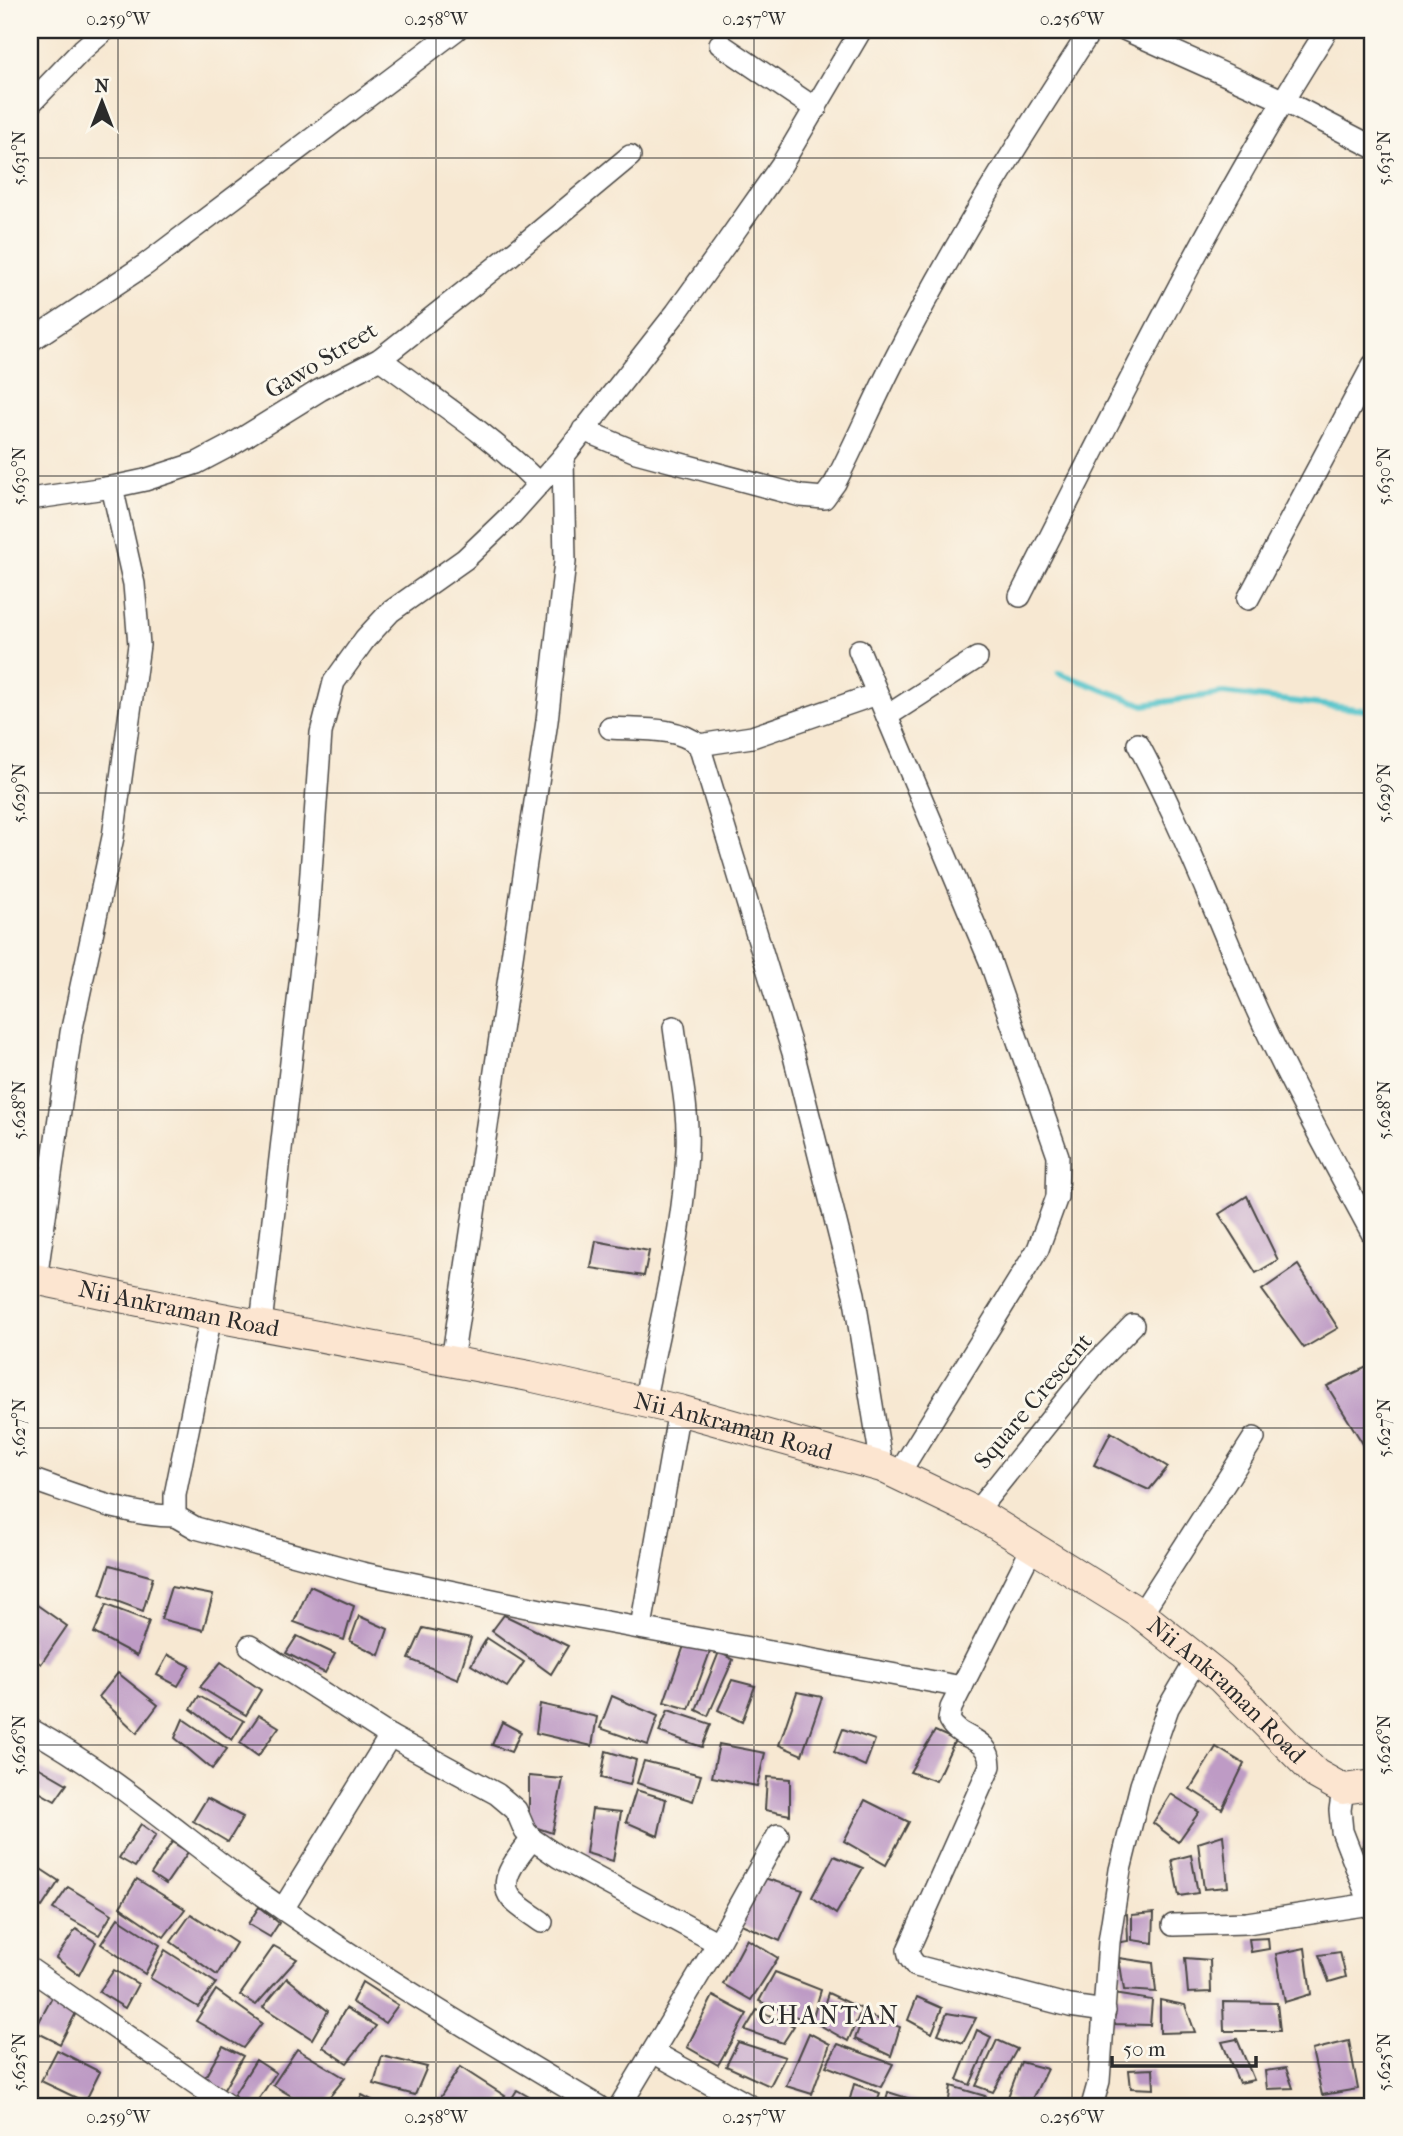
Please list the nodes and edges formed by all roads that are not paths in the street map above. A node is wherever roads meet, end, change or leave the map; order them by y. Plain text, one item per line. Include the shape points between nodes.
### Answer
1 (105, 30) edge
2 (456, 30) edge
3 (861, 30) edge
4 (1091, 30) edge
5 (1126, 30) edge
6 (1327, 30) edge
7 (720, 44) dead end
8 (1282, 100) junction
9 (30, 104) edge
10 (816, 109) junction
11 (1373, 148) edge
12 (630, 156) dead end
13 (30, 341) edge
14 (380, 359) junction
15 (1373, 365) edge
16 (583, 430) junction
17 (563, 457) junction
18 (538, 483) junction
19 (112, 487) junction
20 (30, 499) edge
21 (1020, 596) dead end
22 (1248, 600) dead end
23 (859, 650) dead end
24 (977, 658) dead end
25 (877, 694) junction
26 (887, 716) junction
27 (610, 728) dead end
28 (1138, 744) dead end
29 (699, 745) junction
30 (674, 1027) dead end
31 (1373, 1235) edge
32 (33, 1279) edge
33 (211, 1316) junction
34 (261, 1324) junction
35 (1133, 1325) dead end
36 (452, 1361) junction
37 (644, 1403) junction
38 (679, 1410) junction
39 (1254, 1438) dead end
40 (890, 1471) junction
41 (30, 1479) edge
42 (976, 1512) junction
43 (175, 1516) junction
44 (1032, 1548) junction
45 (1142, 1614) junction
46 (642, 1627) junction
47 (250, 1646) dead end
48 (1198, 1657) junction
49 (962, 1687) junction
50 (30, 1729) edge
51 (390, 1736) junction
52 (1373, 1784) edge
53 (1343, 1789) junction
54 (778, 1835) dead end
55 (532, 1839) junction
56 (1371, 1907) edge
57 (283, 1909) junction
58 (542, 1922) dead end
59 (1173, 1925) dead end
60 (718, 1942) junction
61 (30, 1969) edge
62 (1105, 2011) junction
63 (653, 2052) junction
64 (228, 2106) edge
65 (598, 2106) edge
66 (621, 2106) edge
67 (750, 2106) edge
68 (1092, 2106) edge

1 - 9 street
2 - 13 street via 145,265
3 - 10 street
4 - 16 street via 947,264 824,498 801,496 636,452
5 - 8 street
6 - 8 street
7 - 10 street
8 - 11 street
8 - 21 street via 1185,274
10 - 16 street via 676,313
12 - 14 street, Gawo Street
14 - 18 street via 489,438
14 - 19 street, Gawo Street via 197,463
15 - 22 street
16 - 17 street
17 - 18 street
17 - 36 street via 565,562 547,721
18 - 34 street via 465,559 390,611 334,682 321,733 308,914
19 - 20 street, Gawo Street
19 - 32 street via 134,584 139,645 113,837 71,1033
23 - 25 street
24 - 26 street
25 - 26 street
25 - 29 street via 752,737
26 - 40 street via 990,961 1058,1156 1057,1197 1038,1249
27 - 29 street via 673,733
28 - 31 street via 1194,856 1250,994
29 - 40 street via 797,1069 854,1294
30 - 37 street via 686,1160 677,1236
32 - 33 street, Nii Ankraman Road
33 - 34 street, Nii Ankraman Road
33 - 43 street via 175,1494
34 - 36 street, Nii Ankraman Road
35 - 42 street, Square Crescent via 1095,1364
36 - 37 street, Nii Ankraman Road
37 - 38 street, Nii Ankraman Road
38 - 40 street, Nii Ankraman Road
38 - 46 street
39 - 45 street
40 - 42 street, Nii Ankraman Road
41 - 43 street via 123,1511
42 - 44 street, Nii Ankraman Road
43 - 46 street via 196,1528 362,1573
44 - 45 street, Nii Ankraman Road
44 - 49 street
45 - 48 street, Nii Ankraman Road
46 - 49 street
47 - 51 street
48 - 53 street, Nii Ankraman Road via 1316,1774
48 - 62 street via 1168,1708 1141,1785 1120,1870
49 - 62 street via 949,1720 954,1728 984,1745 990,1766 908,1950 910,1958 916,1966
50 - 57 street via 96,1771
51 - 55 street via 509,1803
51 - 57 street
52 - 53 street
53 - 56 street via 1342,1831
54 - 60 street
55 - 58 street via 508,1874 506,1889 511,1899
55 - 60 street
56 - 59 street via 1247,1923
57 - 65 street via 432,2007
60 - 63 street
61 - 64 street
62 - 68 street via 1099,2081
63 - 66 street
63 - 67 street

